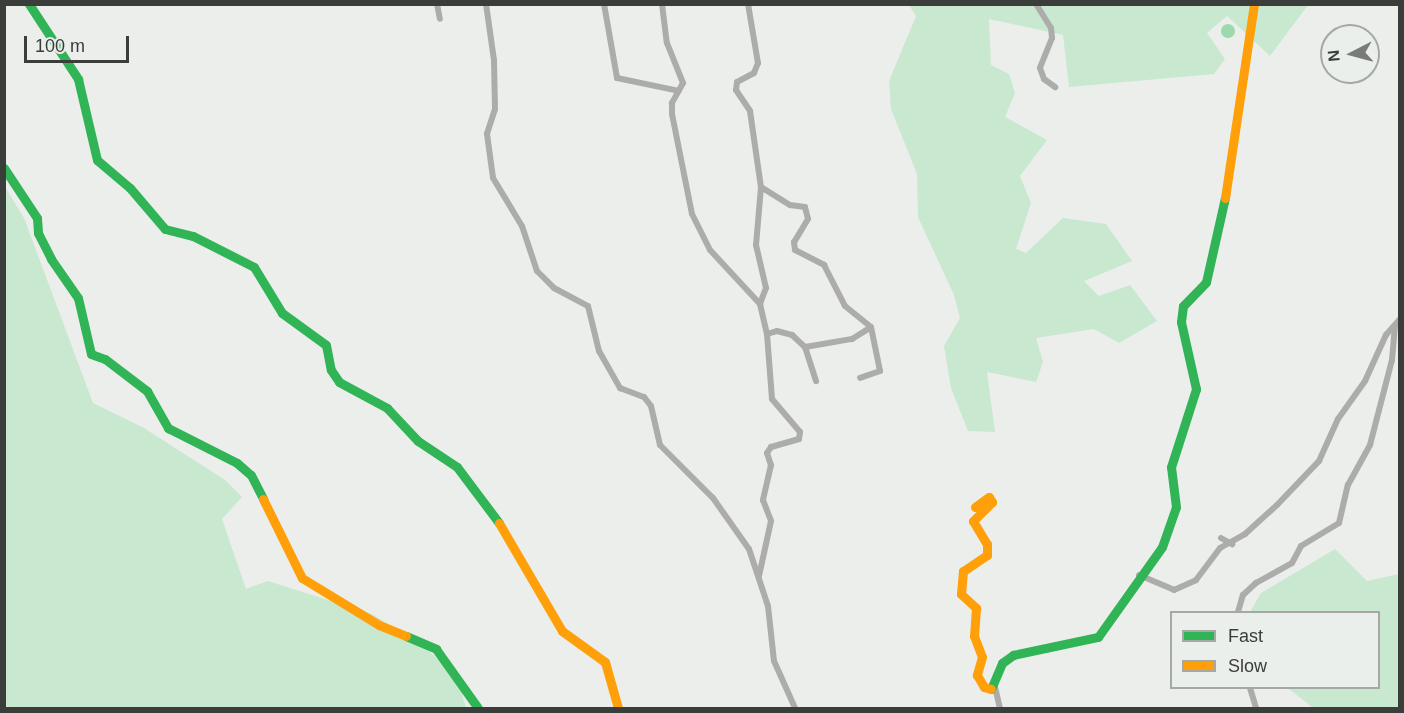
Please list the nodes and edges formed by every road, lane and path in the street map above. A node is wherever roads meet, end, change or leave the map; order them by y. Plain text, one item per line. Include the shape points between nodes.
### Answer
1 (29, 4) edge
2 (436, 4) edge
3 (486, 4) edge
4 (604, 4) edge
5 (662, 4) edge
6 (748, 4) edge
7 (1036, 4) edge
8 (1254, 4) edge
9 (440, 19) dead end
10 (1055, 87) dead end
11 (679, 91) junction
12 (4, 168) edge
13 (761, 187) junction
14 (760, 304) junction
15 (1400, 319) edge
16 (1395, 326) junction
17 (871, 327) junction
18 (767, 334) junction
19 (805, 347) junction
20 (860, 378) dead end
21 (816, 381) dead end
22 (975, 507) dead end
23 (1221, 538) dead end
24 (1232, 544) junction
25 (1138, 575) junction
26 (759, 577) junction
27 (1238, 611) edge
28 (995, 684) junction
29 (1251, 689) edge
30 (477, 708) edge
31 (618, 708) edge
32 (795, 708) edge
33 (1000, 708) edge
34 (1256, 708) edge

1 - 31 street via 78,79 97,160 130,188 165,229 193,236 254,267 282,313 326,345 331,370 339,382 387,408 418,441 457,466 495,516 562,631 605,662
2 - 9 street
3 - 26 street via 494,60 495,109 487,134 493,178 522,226 537,271 554,288 588,306 599,351 620,388 644,397 651,406 660,445 713,498 749,549
4 - 11 street via 617,78
5 - 11 street via 667,43 683,83
6 - 13 street via 758,63 754,73 737,82 736,90 750,111
7 - 10 street via 1051,28 1052,38 1040,68 1044,79
8 - 25 street via 1230,178 1206,282 1184,306 1180,322 1196,389 1171,467 1176,507 1162,547
11 - 14 street via 672,114 692,214 710,250
12 - 30 street via 37,218 38,233 51,259 78,298 91,354 105,359 147,392 168,428 237,463 251,475 302,578 379,625 436,650
13 - 14 street via 756,245 766,288
13 - 17 street via 790,205 805,207 808,219 794,242 795,250 824,264 845,306
14 - 18 street
15 - 16 street
16 - 24 street via 1386,335 1365,381 1338,419 1319,461
16 - 27 street via 1392,360 1370,445 1348,485 1339,523 1301,546 1292,563 1256,583 1243,595
17 - 19 street via 852,339
17 - 20 street via 880,371
18 - 19 street via 777,331 792,335
18 - 26 street via 772,399 800,432 798,439 771,447 767,453 771,465 763,500 771,521
19 - 21 street
22 - 28 street via 989,497 992,502 973,520 987,544 987,555 963,571 961,594 976,608 974,636 982,657 977,675 984,687 993,690
23 - 24 street
24 - 25 street via 1220,548 1196,580 1174,590
25 - 28 street via 1098,637 1013,655 1002,663
26 - 32 street via 768,606 774,661
28 - 33 street
29 - 34 street

